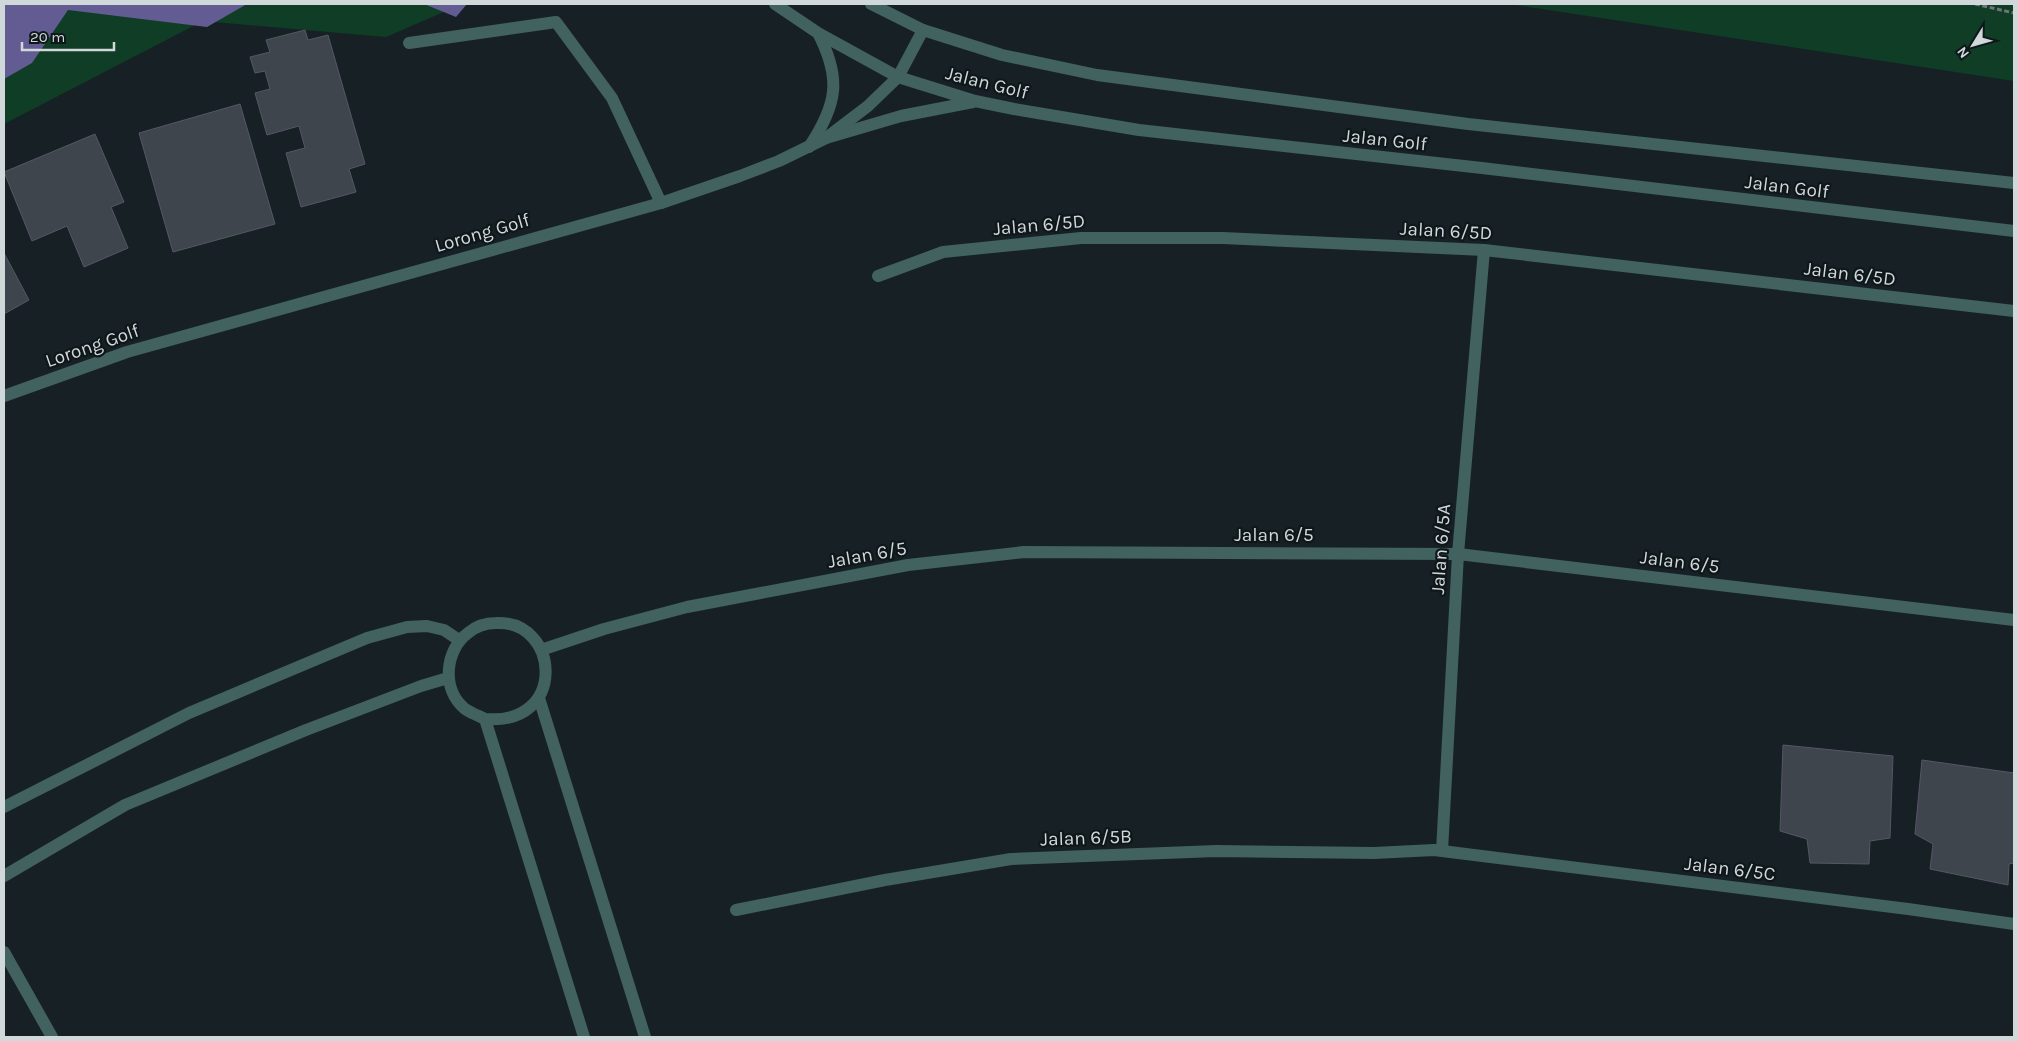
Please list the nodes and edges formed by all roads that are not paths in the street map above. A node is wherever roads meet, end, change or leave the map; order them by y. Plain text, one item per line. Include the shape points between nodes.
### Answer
1 (775, 4) edge
2 (871, 4) edge
3 (922, 30) junction
4 (818, 33) junction
5 (410, 43) dead end
6 (898, 77) junction
7 (975, 101) junction
8 (826, 138) junction
9 (809, 147) junction
10 (2014, 184) edge
11 (661, 203) junction
12 (2014, 231) edge
13 (1484, 250) junction
14 (878, 276) dead end
15 (2014, 311) edge
16 (4, 396) edge
17 (1458, 554) junction
18 (2014, 620) edge
19 (459, 640) junction
20 (542, 650) junction
21 (448, 678) junction
22 (539, 698) junction
23 (485, 719) junction
24 (4, 807) edge
25 (1442, 851) junction
26 (4, 876) edge
27 (736, 910) dead end
28 (2014, 924) edge
29 (4, 952) edge
30 (52, 1037) edge
31 (584, 1037) edge
32 (645, 1037) edge

1 - 4 street, Jalan Golf
2 - 3 street, Jalan Golf
3 - 6 street, Lorong Golf
3 - 10 street, Jalan Golf via 1002,55 1097,75 1468,124
4 - 6 street, Jalan Golf
4 - 9 street via 829,54 834,79 832,103 823,126
5 - 11 street via 556,22 612,98
6 - 7 street, Jalan Golf
6 - 8 street, Lorong Golf via 868,106
7 - 8 street via 902,116
7 - 12 street, Jalan Golf via 1139,130
8 - 9 street, Lorong Golf
9 - 11 street, Lorong Golf via 740,176
11 - 16 street, Lorong Golf via 127,352
13 - 14 street, Jalan 6/5D via 1223,238 1081,238 943,252
13 - 15 street, Jalan 6/5D
13 - 17 street, Jalan 6/5A
17 - 18 street, Jalan 6/5
17 - 20 street, Jalan 6/5 via 1014,553 908,565 687,607 604,629
17 - 25 street, Jalan 6/5A
19 - 20 street via 474,628 502,622 528,633
19 - 21 street via 451,654
19 - 24 street via 444,630 427,626 408,627 368,638 189,713
20 - 22 street via 546,672
21 - 23 street via 454,696 465,709
21 - 26 street via 306,730 125,805
22 - 23 street via 526,712 502,720
22 - 32 street
23 - 31 street
25 - 27 street, Jalan 6/5B via 1216,851 1011,860 885,880
25 - 28 street, Jalan 6/5C
29 - 30 street

